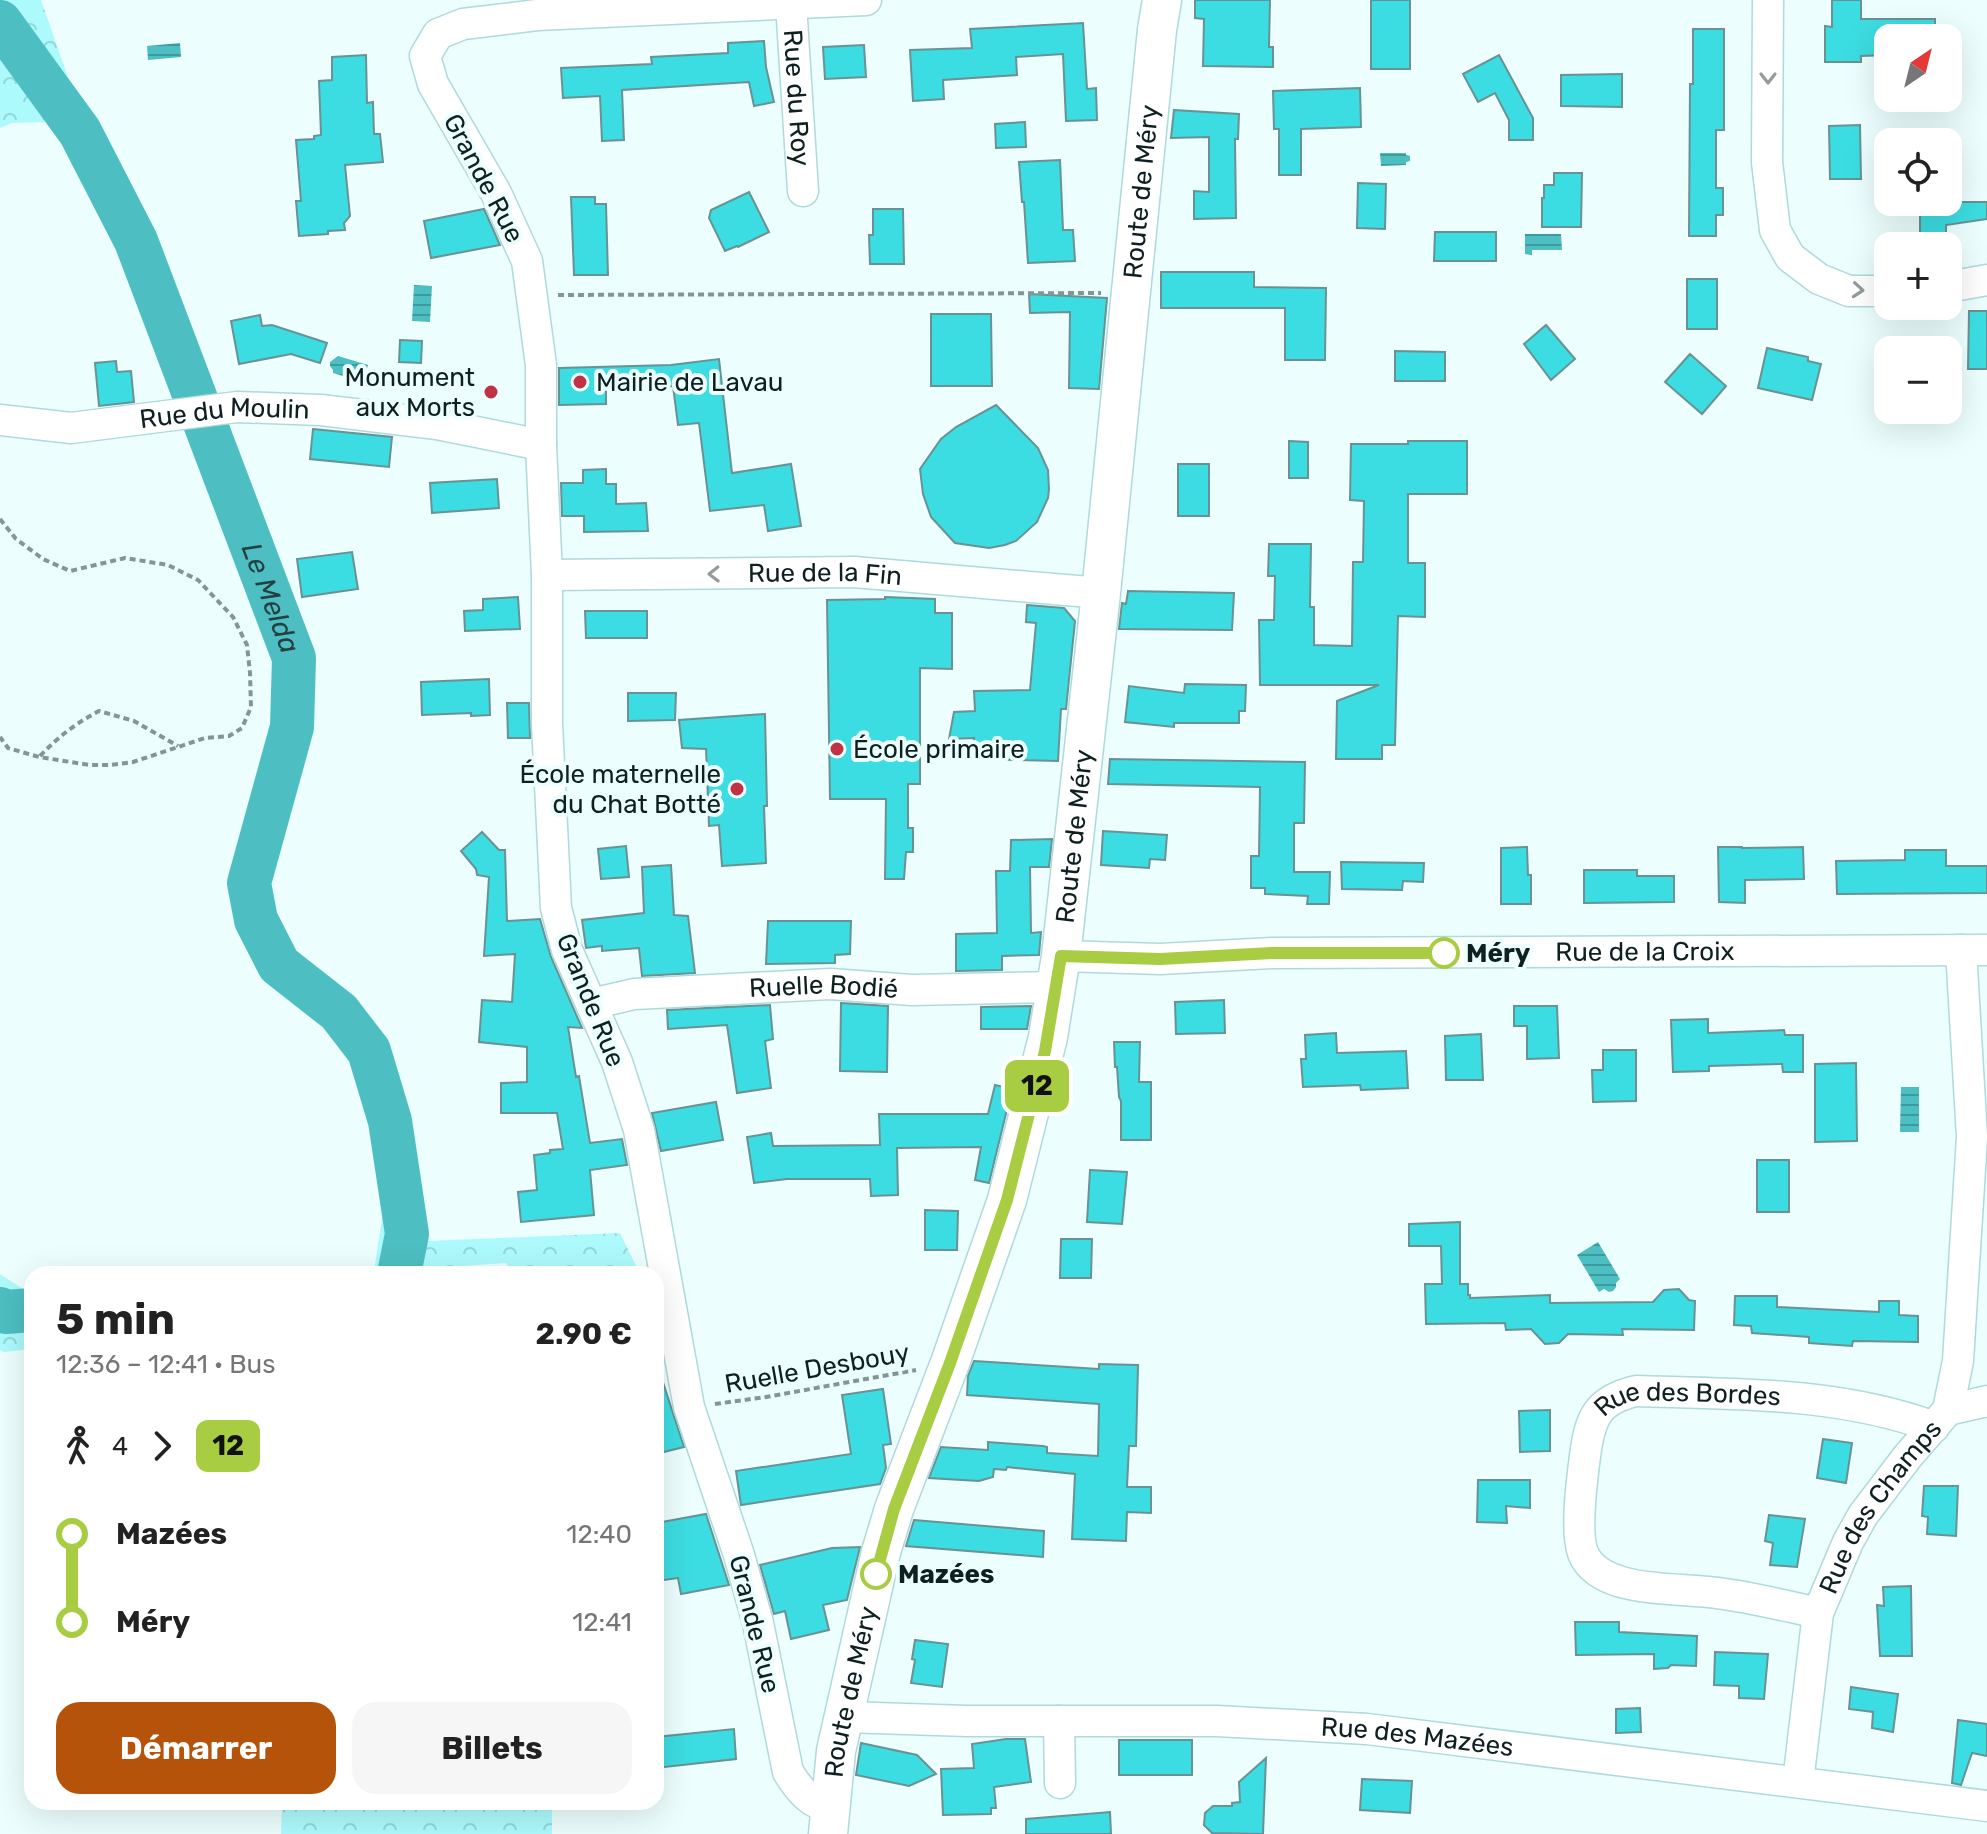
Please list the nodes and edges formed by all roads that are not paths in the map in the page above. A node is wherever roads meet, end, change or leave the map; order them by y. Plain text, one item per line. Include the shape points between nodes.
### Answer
1 (866, 0) edge
2 (1162, 0) edge
3 (1768, 0) edge
4 (791, 4) junction
5 (438, 34) joint
6 (803, 191) dead end
7 (1987, 280) edge
8 (1962, 284) edge
9 (1874, 291) edge
10 (0, 420) edge
11 (541, 445) junction
12 (547, 575) junction
13 (1101, 593) junction
14 (1974, 950) edge
15 (1059, 972) junction
16 (591, 1004) junction
17 (664, 1266) edge
18 (664, 1268) edge
19 (1987, 1401) edge
20 (1941, 1419) junction
21 (1818, 1613) junction
22 (844, 1717) junction
23 (1059, 1721) junction
24 (1798, 1782) junction
25 (1060, 1783) dead end
26 (1987, 1806) edge
27 (829, 1820) edge

1 - 4 street, Rue du Roy
2 - 13 main road, Route de Méry
3 -> 9 street via 1767,162 1775,230 1790,257 1819,279 1849,291
4 - 5 street, Rue du Roy via 537,15 463,24
4 - 6 street, Rue du Roy
5 - 11 street, Grande Rue via 425,56 433,84 496,193 527,261 541,365
7 - 8 street
10 - 11 street, Rue du Moulin via 71,428 237,407 321,410 437,424
11 - 12 street, Grande Rue
13 -> 12 street, Rue de la Fin via 854,572
12 - 16 street, Grande Rue via 556,908 567,950
13 - 15 main road, Route de Méry
14 - 15 street, Rue de la Croix via 1272,953
14 - 20 street, Rue des Champs via 1972,1137 1958,1361
15 - 16 street, Ruelle Bodié via 912,990 830,984 634,994
15 - 22 main road, Route de Méry via 1041,1069 1007,1200 894,1509
16 - 17 street, Grande Rue via 639,1130
18 - 27 street, Grande Rue via 689,1407 758,1623 788,1772
19 - 20 street
20 - 21 street, Rue des Champs via 1863,1515
20 - 21 street, Rue des Bordes via 1805,1398 1636,1391 1619,1395 1595,1416 1588,1432 1579,1535 1595,1569 1632,1585 1718,1593
21 - 24 street, Rue des Champs
22 - 23 street, Rue des Mazées
22 - 27 main road, Route de Méry
23 - 24 street, Rue des Mazées via 1217,1721 1367,1729
23 - 25 street
24 - 26 street, Rue des Mazées

